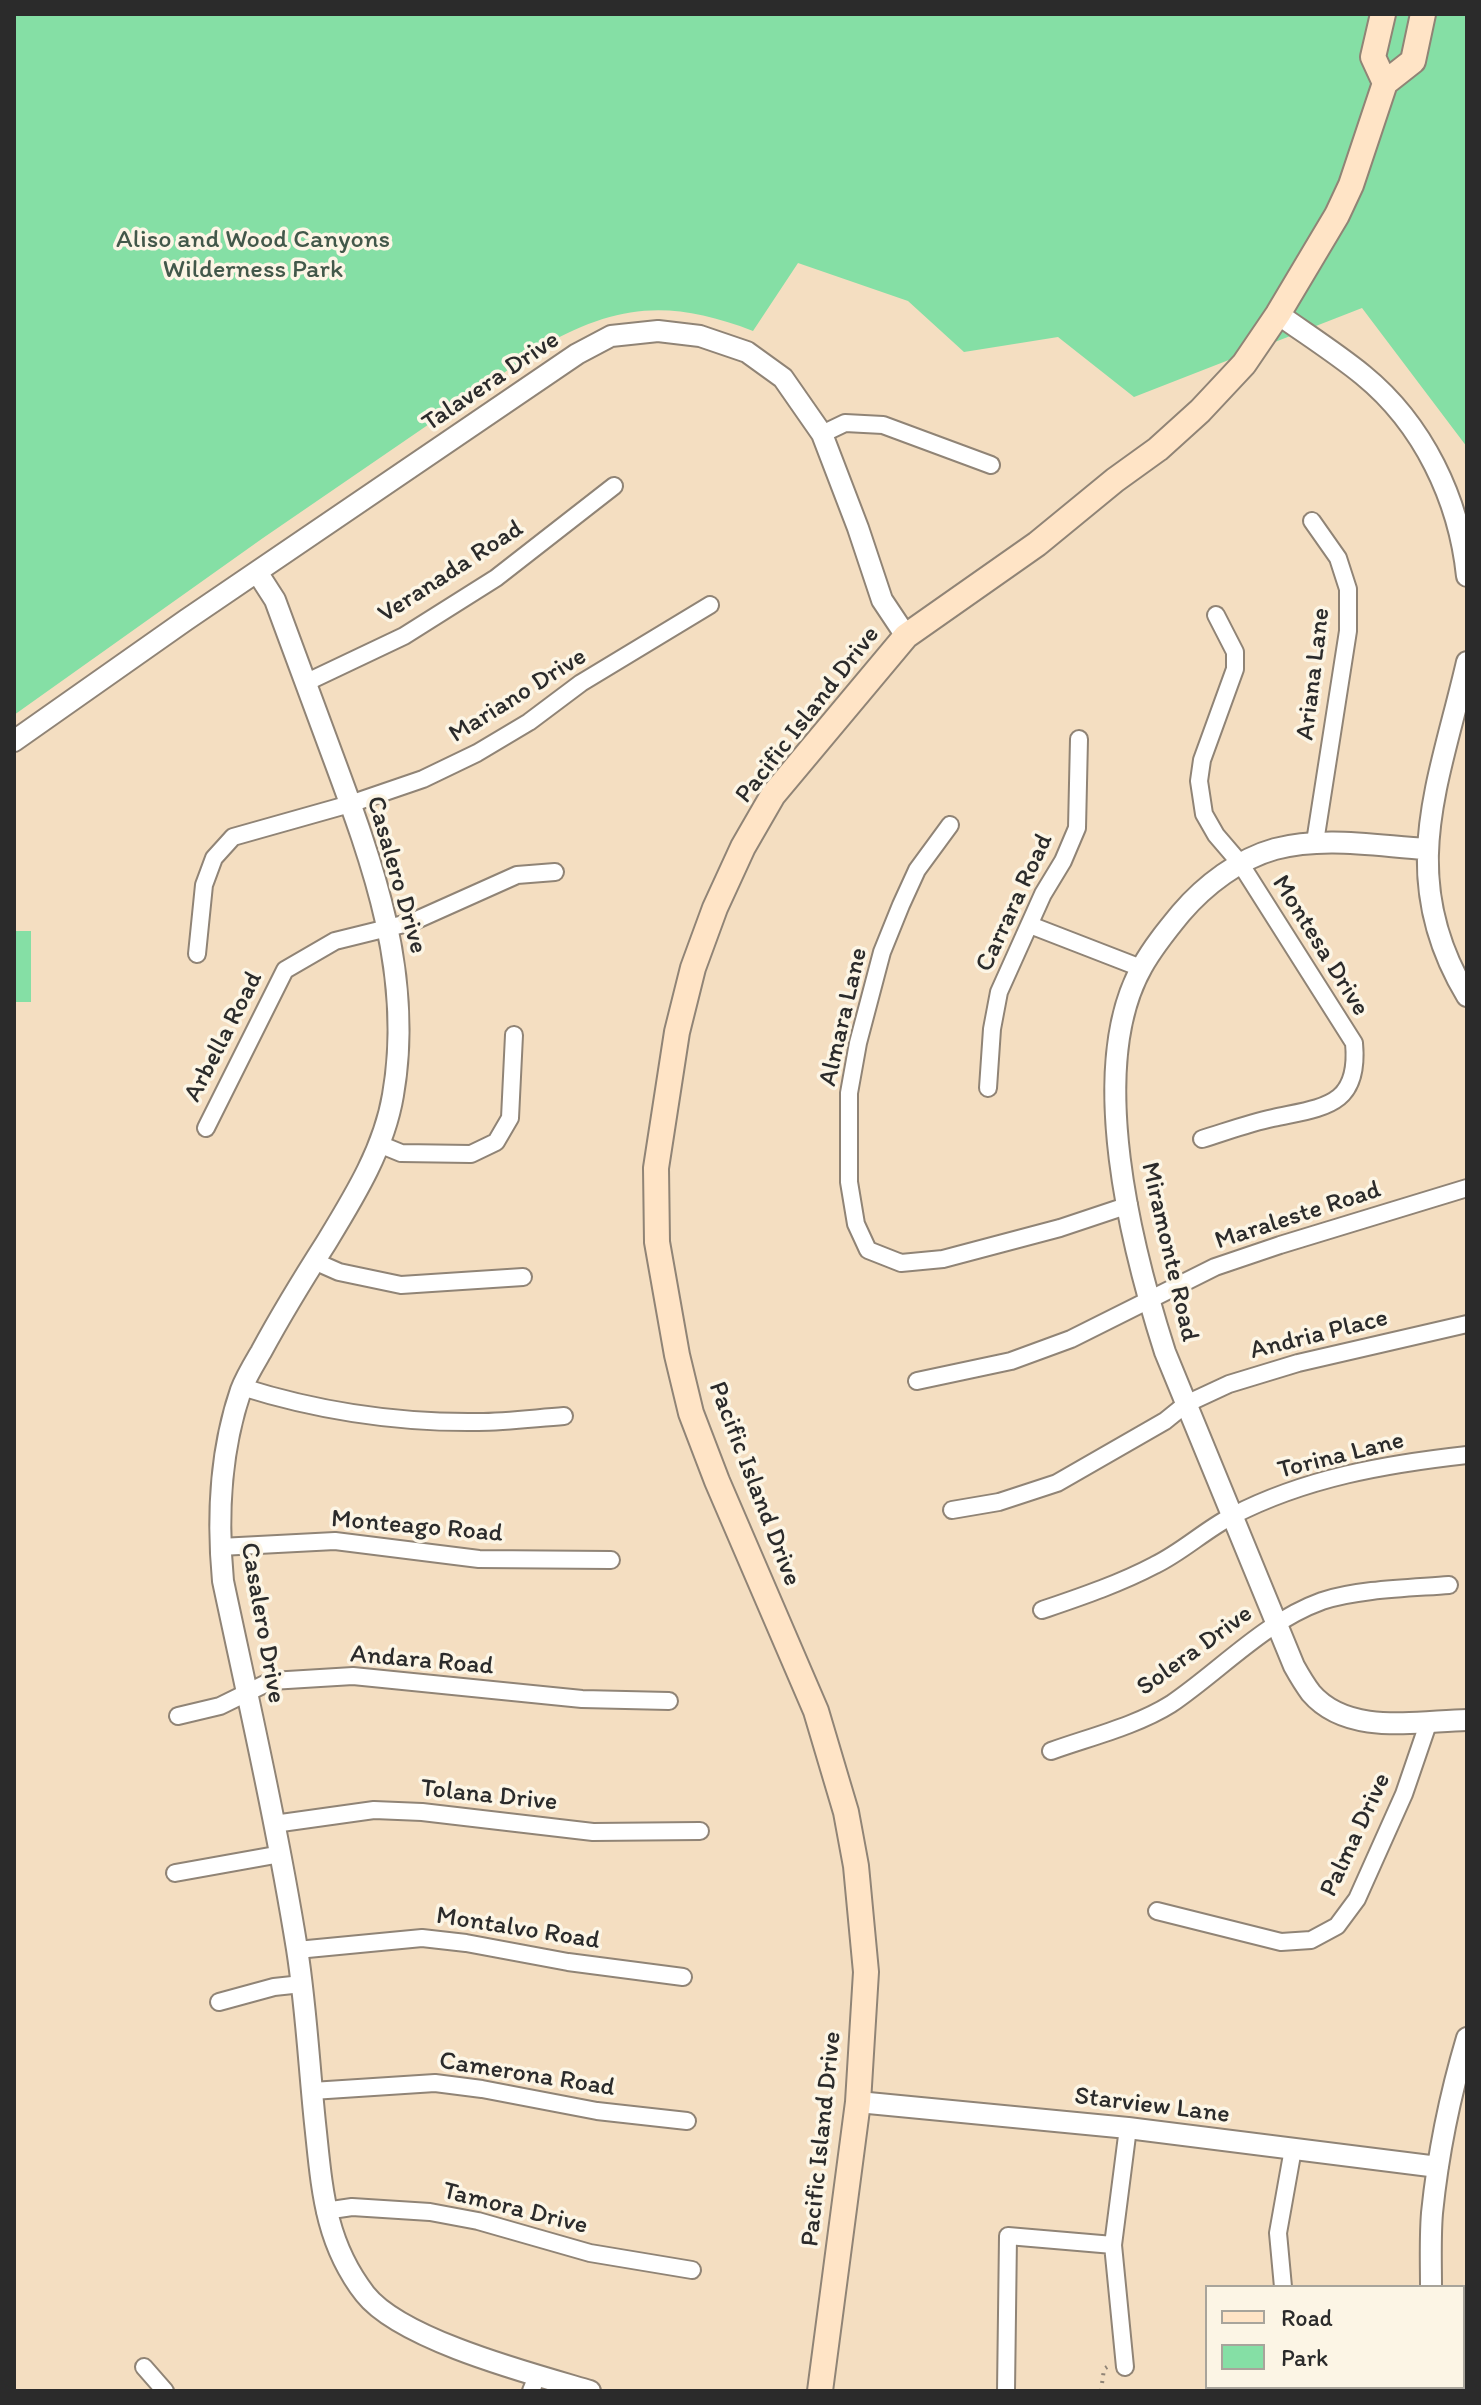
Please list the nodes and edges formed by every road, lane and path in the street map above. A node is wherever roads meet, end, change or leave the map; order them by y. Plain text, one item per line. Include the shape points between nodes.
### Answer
1 (1383, 14) edge
2 (1423, 14) edge
3 (1385, 83) junction
4 (1278, 314) junction
5 (822, 434) junction
6 (991, 465) dead end
7 (614, 486) dead end
8 (1312, 521) dead end
9 (257, 572) junction
10 (1467, 576) edge
11 (710, 605) dead end
12 (1216, 615) dead end
13 (906, 636) junction
14 (1467, 662) edge
15 (305, 683) junction
16 (1079, 739) dead end
17 (14, 741) edge
18 (350, 804) junction
19 (950, 825) dead end
20 (1315, 842) junction
21 (1427, 849) junction
22 (1240, 863) junction
23 (555, 872) dead end
24 (1030, 925) junction
25 (389, 928) junction
26 (197, 954) dead end
27 (1141, 968) junction
28 (1467, 996) edge
29 (514, 1035) dead end
30 (988, 1088) dead end
31 (206, 1128) dead end
32 (1202, 1139) dead end
33 (379, 1144) junction
34 (1467, 1188) edge
35 (1129, 1205) junction
36 (314, 1261) junction
37 (523, 1277) dead end
38 (1149, 1301) junction
39 (1467, 1324) edge
40 (917, 1381) dead end
41 (242, 1387) junction
42 (1186, 1404) junction
43 (564, 1416) dead end
44 (1467, 1455) edge
45 (952, 1510) dead end
46 (1231, 1517) junction
47 (220, 1547) junction
48 (611, 1560) dead end
49 (1449, 1585) dead end
50 (1042, 1610) dead end
51 (1275, 1622) junction
52 (246, 1692) junction
53 (669, 1701) dead end
54 (178, 1716) dead end
55 (1467, 1720) edge
56 (1429, 1721) junction
57 (1051, 1751) dead end
58 (274, 1824) junction
59 (700, 1831) dead end
60 (281, 1854) junction
61 (175, 1873) dead end
62 (1157, 1911) dead end
63 (297, 1950) junction
64 (683, 1977) dead end
65 (302, 1984) junction
66 (219, 2002) dead end
67 (1467, 2038) edge
68 (312, 2091) junction
69 (858, 2102) junction
70 (687, 2121) dead end
71 (1128, 2128) junction
72 (1293, 2149) junction
73 (1438, 2167) junction
74 (325, 2211) junction
75 (1113, 2245) junction
76 (692, 2270) dead end
77 (1283, 2285) edge
78 (1431, 2285) edge
79 (144, 2367) dead end
80 (1125, 2367) dead end
81 (534, 2383) edge
82 (165, 2391) edge
83 (590, 2391) edge
84 (820, 2391) edge
85 (1006, 2391) edge

1 - 3 main road via 1373,57
2 - 3 main road, Pacific Island Drive via 1413,61
3 - 4 main road, Pacific Island Drive via 1351,185
4 - 10 street via 1364,376 1433,458 1454,509
4 - 13 main road, Pacific Island Drive via 1244,364 1158,449 1037,544
5 - 6 street via 845,423 883,425
5 - 9 street, Talavera Drive via 783,378 747,352 700,336 658,331 611,336
5 - 13 street, Talavera Drive via 882,600
7 - 15 street, Veranada Road via 496,578 404,636
8 - 20 street, Ariana Lane via 1338,558 1348,589 1348,631
9 - 15 street, Casalero Drive via 275,600
9 - 17 street, Talavera Drive
11 - 18 street, Mariano Drive via 477,753 423,779
12 - 22 street, Montesa Drive via 1235,652 1235,669 1199,781 1204,814
13 - 69 main road, Pacific Island Drive via 773,795 743,847 693,968 677,1032 656,1168 657,1242 691,1413 816,1711 846,1812 866,1972
14 - 21 street via 1434,788
15 - 18 street, Casalero Drive
16 - 24 street, Carrara Road via 1077,828
18 - 25 street, Casalero Drive
18 - 26 street, Mariano Drive via 233,837 214,858 204,885
19 - 35 street, Almara Lane via 917,870 882,952 853,1068 849,1182 856,1224 868,1250 901,1263 943,1259
20 - 21 street, Miramonte Road
20 - 22 street, Miramonte Road via 1275,849
21 - 28 street via 1431,905 1442,947
22 - 27 street, Miramonte Road via 1192,900
22 - 32 street, Montesa Drive via 1354,1043 1356,1065 1350,1086 1336,1102
23 - 25 street, Arbella Road via 517,875
24 - 27 street
24 - 30 street, Carrara Road via 999,992
25 - 31 street, Arbella Road via 335,941 285,970
25 - 33 street, Casalero Drive via 399,1046 393,1097
27 - 35 street, Miramonte Road via 1117,1046 1117,1139
29 - 33 street via 510,1118 496,1142 471,1154 401,1153
33 - 36 street, Casalero Drive
34 - 38 street, Maraleste Road via 1215,1267
35 - 38 street, Miramonte Road
36 - 37 street via 401,1285
36 - 41 street, Casalero Drive
38 - 40 street, Maraleste Road via 1011,1361
38 - 42 street, Miramonte Road
39 - 42 street, Andria Place via 1298,1363
41 - 43 street via 372,1417 479,1422
41 - 47 street, Casalero Drive via 222,1470
42 - 45 street, Andria Place via 1057,1483
42 - 46 street, Miramonte Road
44 - 46 street, Torina Lane via 1410,1461 1327,1480
46 - 50 street, Torina Lane via 1157,1565
46 - 51 street, Miramonte Road
47 - 48 street, Monteago Road via 335,1541 479,1559
47 - 52 street, Casalero Drive
49 - 51 street, Solera Drive via 1323,1601
51 - 56 street, Miramonte Road via 1312,1694 1338,1713 1372,1723
51 - 57 street, Solera Drive via 1167,1706
52 - 53 street, Andara Road via 271,1681 353,1676 566,1698
52 - 54 street, Andara Road via 220,1706
52 - 58 street, Casalero Drive
55 - 56 street, Miramonte Road
56 - 62 street, Palma Drive via 1404,1794 1357,1899 1337,1926 1311,1940 1281,1942
58 - 59 street, Tolana Drive via 374,1810 593,1832
58 - 60 street, Casalero Drive
60 - 61 street
60 - 63 street, Casalero Drive
63 - 64 street, Montalvo Road via 422,1938
63 - 65 street, Casalero Drive
65 - 66 street
65 - 68 street, Casalero Drive
67 - 73 street
68 - 70 street, Camerona Road via 435,2083
68 - 74 street, Casalero Drive
69 - 71 street, Starview Lane
69 - 84 main road, Pacific Island Drive
71 - 72 street, Starview Lane
71 - 75 street
72 - 73 street, Starview Lane
72 - 77 street via 1278,2233
73 - 78 street
74 - 76 street, Tamora Drive via 352,2207 430,2212 590,2253
74 - 81 street, Casalero Drive via 340,2257 376,2306 420,2334
75 - 80 street
75 - 85 street via 1008,2236
79 - 82 street
81 - 83 street, Casalero Drive

